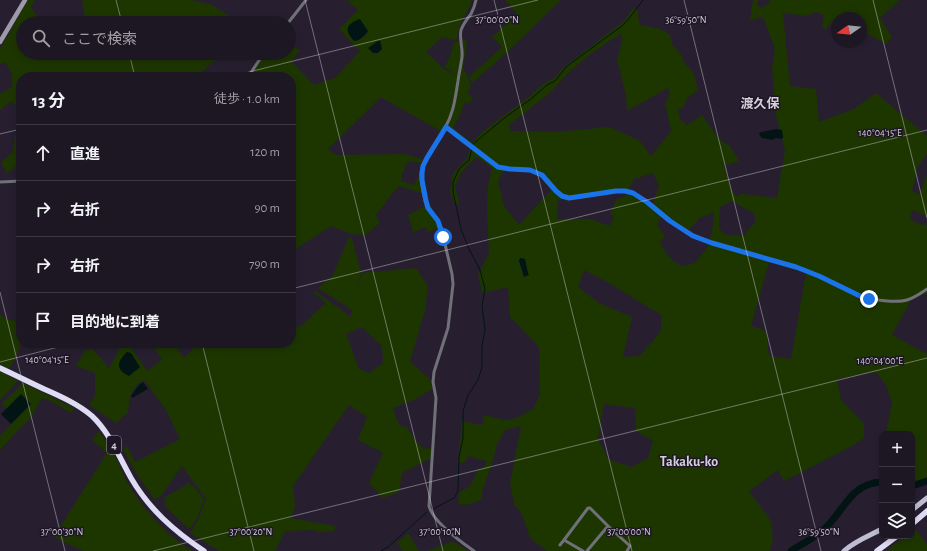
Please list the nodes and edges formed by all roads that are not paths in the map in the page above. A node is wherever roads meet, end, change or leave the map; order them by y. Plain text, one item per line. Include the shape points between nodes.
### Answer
1 (25, 0) edge
2 (306, 0) edge
3 (476, 0) edge
4 (293, 16) edge
5 (0, 42) edge
6 (259, 60) edge
7 (251, 72) edge
8 (446, 127) junction
9 (16, 181) edge
10 (0, 182) edge
11 (927, 289) edge
12 (0, 368) edge
13 (927, 498) edge
14 (915, 508) edge
15 (927, 511) edge
16 (915, 521) edge
17 (608, 526) junction
18 (879, 531) edge
19 (892, 539) edge
20 (893, 539) edge
21 (564, 540) junction
22 (560, 545) dead end
23 (204, 551) edge
24 (474, 551) edge
25 (583, 551) edge
26 (587, 551) edge
27 (627, 551) edge
28 (844, 551) edge
29 (877, 551) edge
30 (880, 551) edge

1 - 5 street
2 - 4 street
3 - 8 street via 472,13 462,28 462,58 456,99
6 - 7 street
8 - 11 street via 498,167 530,170 542,175 562,196 569,198 616,191 633,193 693,236 796,267 869,299 907,300
8 - 24 street via 427,158 422,173 426,201 440,227 453,284 448,328 434,372 436,398 428,506 454,537
9 - 10 street
12 - 23 highway, 4 via 61,397 92,416 108,436 132,479 156,512 167,524
13 - 14 main road
15 - 16 highway
17 - 21 street via 588,508
17 - 26 street
17 - 27 street via 630,546
18 - 28 main road via 855,542
19 - 29 highway
20 - 30 main road
21 - 22 street
21 - 25 street

